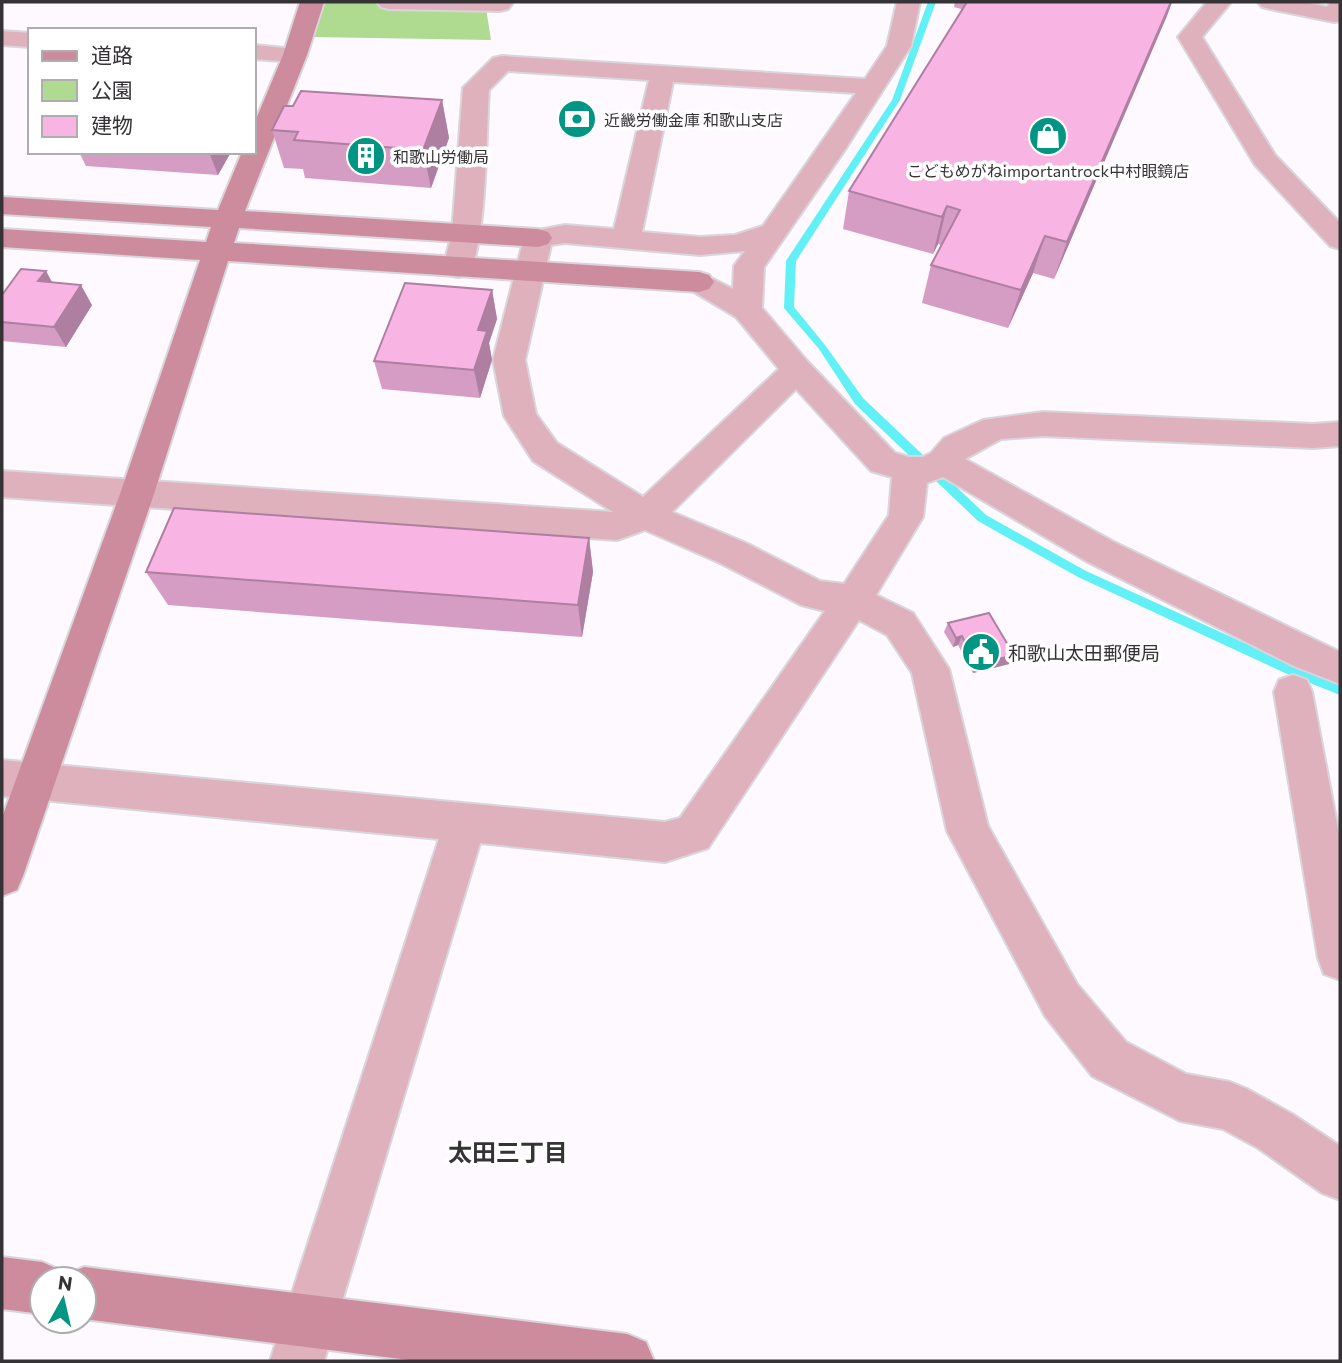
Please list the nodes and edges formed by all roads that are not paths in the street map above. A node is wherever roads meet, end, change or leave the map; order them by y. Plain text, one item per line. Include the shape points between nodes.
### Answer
1 (312, 2) edge
2 (389, 2) edge
3 (908, 2) edge
4 (1219, 2) edge
5 (1270, 2) edge
6 (500, 3) edge
7 (1338, 12) edge
8 (2, 38) edge
9 (28, 40) edge
10 (501, 44) junction
11 (256, 52) edge
12 (295, 55) junction
13 (663, 72) junction
14 (873, 87) junction
15 (256, 150) edge
16 (254, 154) edge
17 (2, 205) edge
18 (228, 218) junction
19 (774, 232) junction
20 (466, 233) junction
21 (2, 238) edge
22 (538, 238) junction
23 (626, 238) junction
24 (1340, 240) edge
25 (700, 246) junction
26 (217, 250) junction
27 (749, 266) junction
28 (458, 268) junction
29 (530, 273) junction
30 (699, 282) junction
31 (747, 310) junction
32 (797, 370) junction
33 (1340, 434) edge
34 (926, 466) junction
35 (2, 484) edge
36 (137, 494) junction
37 (646, 516) junction
38 (853, 600) junction
39 (1340, 668) edge
40 (1293, 692) dead end
41 (19, 780) edge
42 (466, 821) junction
43 (2, 876) edge
44 (1340, 958) edge
45 (1340, 1175) edge
46 (2, 1283) edge
47 (28, 1286) edge
48 (98, 1296) edge
49 (303, 1342) edge
50 (627, 1361) edge

1 - 12 street
2 - 6 street
3 - 14 street via 899,46
4 - 24 street via 1190,37 1264,159
5 - 7 street
6 - 10 street
8 - 9 street
10 - 13 street
10 - 20 street via 476,88
11 - 12 street
12 - 15 street
13 - 14 street
13 - 23 street
14 - 19 street
16 - 18 street
17 - 18 street
18 - 20 street
18 - 26 street
19 - 25 street via 737,244
19 - 27 street
20 - 22 street
20 - 28 street
21 - 26 street
22 - 23 street via 565,234
22 - 29 street
23 - 25 street
25 - 27 street
26 - 28 street
26 - 36 street
27 - 30 street
27 - 31 street
28 - 29 street
29 - 30 street
29 - 37 street via 509,360 520,416 545,452
30 - 31 street
31 - 32 street
32 - 34 street via 883,462
32 - 37 street
33 - 34 street via 1043,424 995,428
34 - 38 street via 910,492 906,517
34 - 39 street
35 - 36 street
36 - 37 street via 617,526
36 - 41 street
37 - 38 street via 733,553 814,595
38 - 42 street via 693,834 665,842
38 - 45 street via 900,624 930,669 968,831 1061,1000 1109,1059 1180,1097 1230,1106
40 - 44 street
41 - 42 street
41 - 43 street
42 - 49 street
46 - 47 street
48 - 49 street
49 - 50 street

